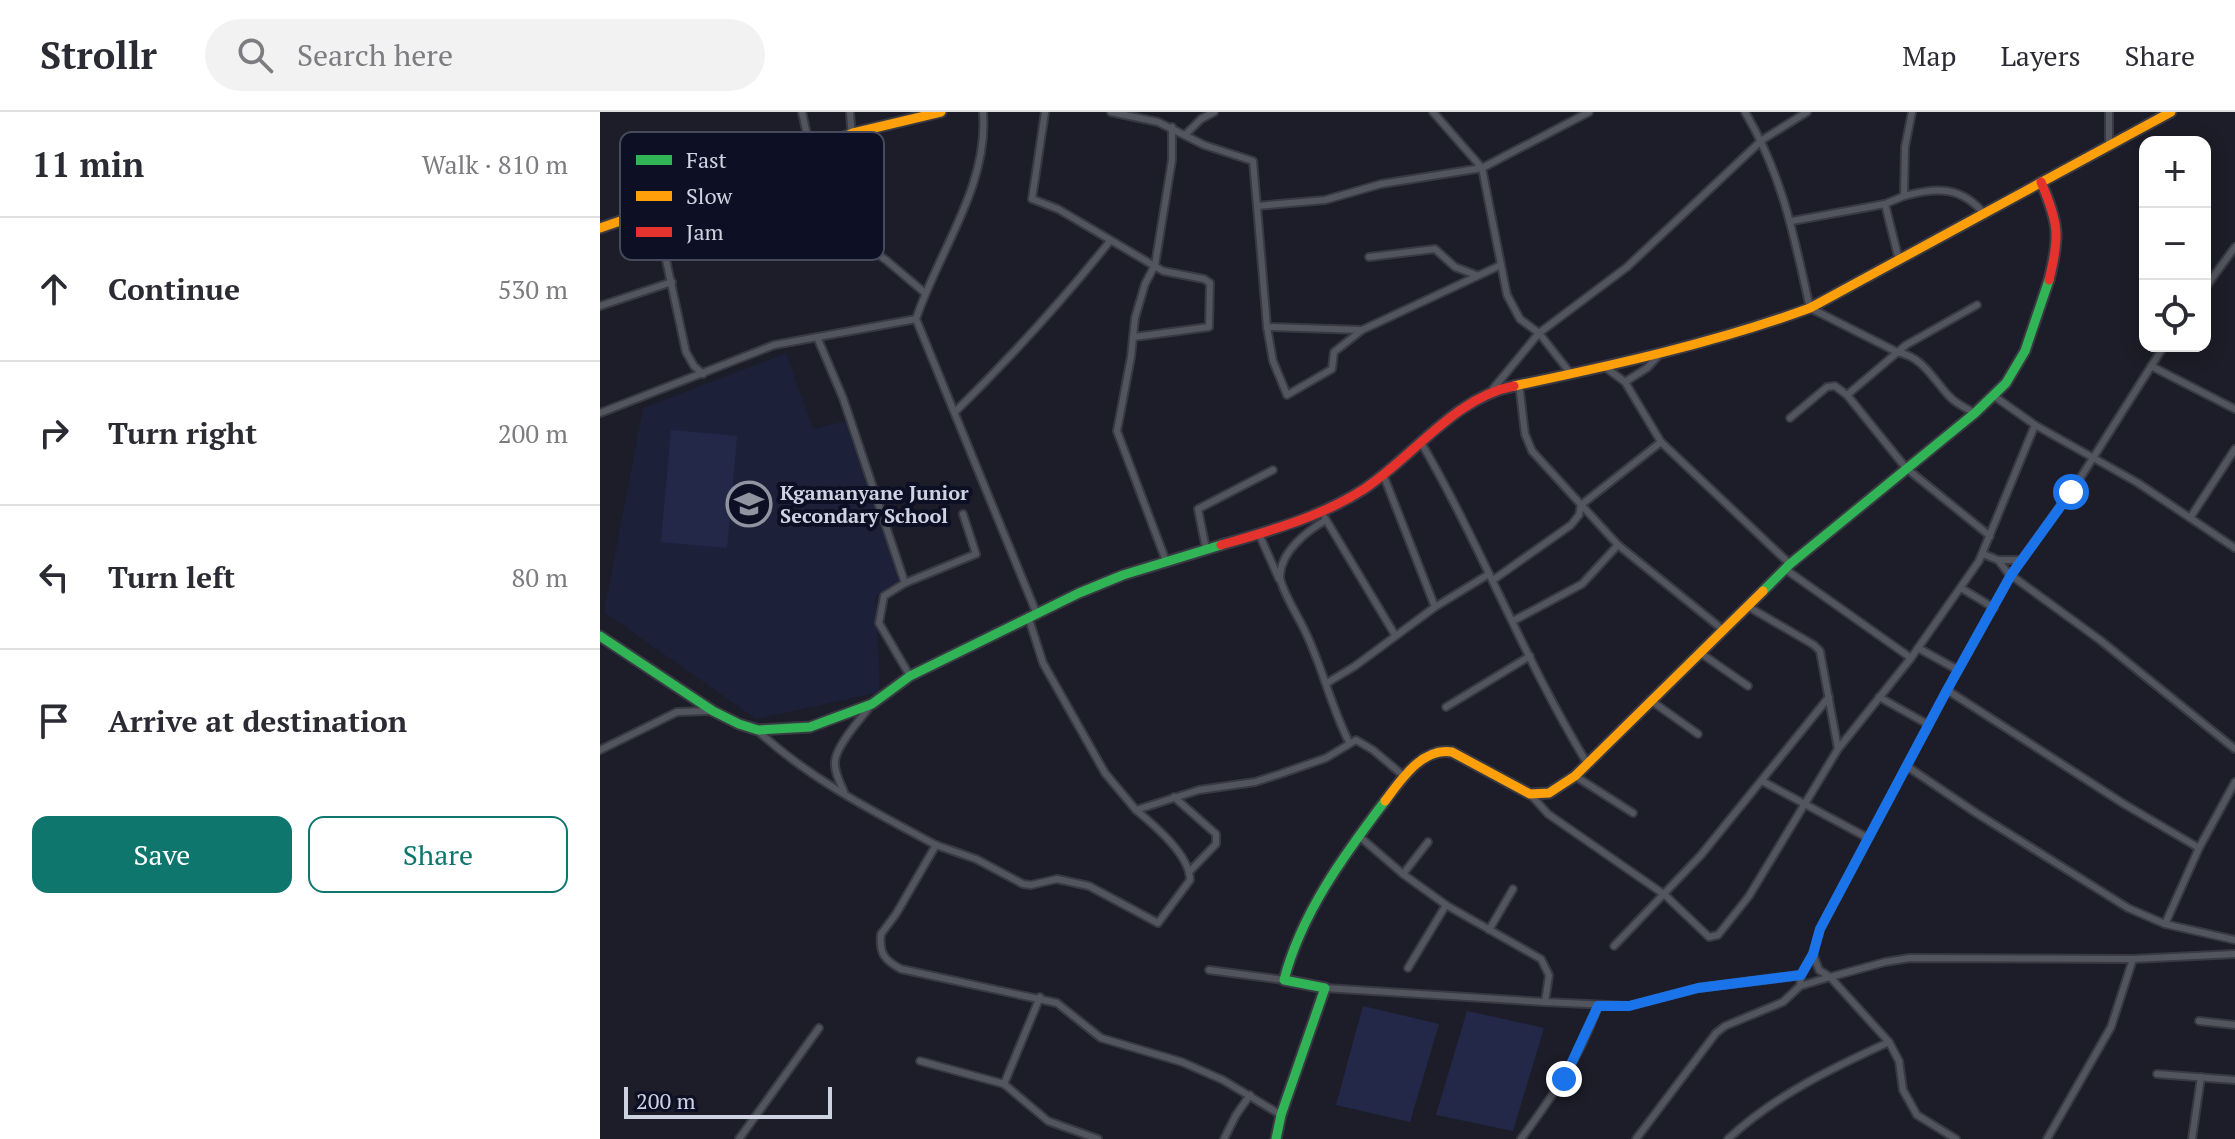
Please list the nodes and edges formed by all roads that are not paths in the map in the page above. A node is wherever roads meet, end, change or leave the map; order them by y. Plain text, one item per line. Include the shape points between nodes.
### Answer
1 (802, 112) edge
2 (850, 112) edge
3 (941, 112) edge
4 (983, 112) edge
5 (1045, 112) edge
6 (1111, 112) edge
7 (1214, 112) edge
8 (1433, 112) edge
9 (1589, 112) edge
10 (1745, 112) edge
11 (1807, 112) edge
12 (1912, 112) edge
13 (2109, 112) edge
14 (2171, 112) edge
15 (1172, 127) junction
16 (806, 132) edge
17 (853, 132) edge
18 (857, 132) edge
19 (1185, 135) junction
20 (1762, 140) junction
21 (2109, 144) junction
22 (1482, 168) junction
23 (2041, 182) junction
24 (1904, 196) junction
25 (1885, 204) junction
26 (1257, 206) junction
27 (1985, 215) junction
28 (620, 221) edge
29 (1792, 221) junction
30 (600, 228) edge
31 (1110, 241) junction
32 (2235, 247) edge
33 (1369, 257) dead end
34 (884, 259) edge
35 (667, 260) edge
36 (1899, 260) junction
37 (1155, 265) junction
38 (1501, 265) junction
39 (1476, 275) junction
40 (2211, 280) edge
41 (672, 282) junction
42 (925, 293) junction
43 (1977, 305) dead end
44 (600, 306) edge
45 (1810, 308) junction
46 (916, 319) junction
47 (1267, 327) junction
48 (1362, 330) junction
49 (1539, 333) junction
50 (817, 337) junction
51 (1134, 337) junction
52 (1661, 352) junction
53 (1897, 352) junction
54 (2160, 352) edge
55 (2151, 366) junction
56 (1605, 367) junction
57 (703, 374) junction
58 (1572, 374) junction
59 (1625, 382) junction
60 (1519, 384) junction
61 (1492, 390) junction
62 (1847, 395) junction
63 (1994, 396) junction
64 (2235, 409) edge
65 (955, 412) junction
66 (600, 413) edge
67 (1975, 413) junction
68 (1790, 418) dead end
69 (2035, 425) junction
70 (1661, 442) junction
71 (1422, 444) junction
72 (2235, 449) edge
73 (2094, 456) junction
74 (1906, 468) junction
75 (1273, 470) dead end
76 (1383, 474) junction
77 (1581, 505) junction
78 (963, 514) dead end
79 (1324, 516) junction
80 (2190, 518) junction
81 (1259, 534) junction
82 (1990, 536) junction
83 (1618, 545) junction
84 (2235, 548) edge
85 (1206, 549) junction
86 (1983, 554) junction
87 (1998, 560) junction
88 (2021, 560) junction
89 (1166, 561) junction
90 (1787, 566) junction
91 (2011, 575) junction
92 (1491, 577) junction
93 (1279, 579) junction
94 (905, 583) junction
95 (1961, 588) junction
96 (1747, 606) junction
97 (1435, 607) junction
98 (1994, 608) junction
99 (1032, 614) junction
100 (1513, 621) junction
101 (1722, 629) junction
102 (1395, 635) junction
103 (600, 636) edge
104 (1918, 648) junction
105 (1699, 652) junction
106 (1530, 656) junction
107 (1911, 658) junction
108 (1958, 670) junction
109 (910, 676) junction
110 (1327, 683) junction
111 (1748, 686) dead end
112 (1947, 690) junction
113 (1829, 697) junction
114 (1879, 697) junction
115 (1650, 700) junction
116 (872, 704) junction
117 (1446, 707) dead end
118 (713, 711) junction
119 (1929, 725) junction
120 (758, 730) junction
121 (1698, 734) dead end
122 (1349, 742) junction
123 (1838, 749) junction
124 (2235, 749) edge
125 (600, 750) edge
126 (1587, 763) junction
127 (1908, 767) junction
128 (1575, 776) junction
129 (1405, 777) junction
130 (1762, 781) junction
131 (2235, 782) edge
132 (844, 792) junction
133 (1530, 794) junction
134 (1174, 797) junction
135 (1803, 804) junction
136 (1136, 810) junction
137 (1633, 813) dead end
138 (1360, 837) junction
139 (1868, 838) junction
140 (1428, 842) dead end
141 (936, 845) junction
142 (2199, 848) junction
143 (1190, 871) junction
144 (1403, 874) junction
145 (1513, 889) dead end
146 (1665, 895) junction
147 (1446, 905) junction
148 (2165, 924) junction
149 (1489, 930) junction
150 (2235, 940) edge
151 (1614, 946) dead end
152 (1813, 954) junction
153 (2235, 954) edge
154 (2133, 959) junction
155 (1408, 968) dead end
156 (1209, 970) dead end
157 (1801, 975) junction
158 (1830, 977) junction
159 (1284, 980) junction
160 (1800, 986) junction
161 (1325, 988) junction
162 (1040, 997) junction
163 (1545, 1002) junction
164 (1598, 1006) junction
165 (2199, 1021) dead end
166 (2235, 1025) edge
167 (819, 1028) dead end
168 (1889, 1042) junction
169 (920, 1061) dead end
170 (2157, 1074) dead end
171 (2201, 1077) junction
172 (2235, 1080) edge
173 (1004, 1084) junction
174 (1250, 1095) junction
175 (1281, 1115) junction
176 (739, 1139) edge
177 (1098, 1139) edge
178 (1224, 1139) edge
179 (1276, 1139) edge
180 (1521, 1139) edge
181 (1636, 1139) edge
182 (1728, 1139) edge
183 (1956, 1139) edge
184 (2047, 1139) edge
185 (2192, 1139) edge

1 - 16 street
2 - 17 street
3 - 18 street
4 - 42 street via 980,158 952,238
5 - 31 street via 1032,199
6 - 15 street
7 - 19 street
8 - 22 street
9 - 22 street
10 - 20 street
11 - 20 street
12 - 24 street
13 - 21 street
14 - 21 street
15 - 19 street
15 - 37 street via 1172,160
19 - 26 street via 1253,161
20 - 29 street
20 - 49 street via 1627,267
21 - 23 street
22 - 26 street via 1381,184 1325,200
22 - 38 street
23 - 27 street
23 - 63 street via 2057,243 2021,363
24 - 25 street
24 - 27 street via 1947,191 1971,200
25 - 29 street
25 - 36 street
26 - 47 street
27 - 36 street
28 - 30 street
29 - 45 street
31 - 37 street
31 - 65 street via 1071,290
32 - 40 street
33 - 39 street via 1435,249 1455,267
34 - 42 street
35 - 41 street
36 - 45 street
37 - 51 street via 1139,300
37 - 51 street via 1170,274 1208,280 1210,325
38 - 39 street
38 - 49 street via 1512,306 1523,323
39 - 48 street
41 - 44 street
41 - 57 street via 686,352
42 - 46 street
43 - 53 street
45 - 52 street
45 - 53 street
46 - 50 street
46 - 65 street
47 - 48 street
47 - 48 street via 1287,395 1332,369 1334,352
49 - 58 street
49 - 61 street
50 - 57 street via 774,345
50 - 94 street
51 - 89 street via 1117,431
52 - 56 street
52 - 59 street
53 - 62 street
53 - 67 street via 1916,359 1951,399
54 - 55 street
55 - 64 street
55 - 73 street
56 - 58 street
56 - 59 street
57 - 66 street
58 - 60 street
59 - 70 street
60 - 61 street
60 - 77 street via 1530,448
61 - 71 street via 1456,412
62 - 68 street via 1827,387
62 - 74 street
63 - 67 street
63 - 69 street
65 - 99 street
67 - 74 street
69 - 73 street
69 - 82 street
70 - 77 street
70 - 90 street
71 - 76 street
71 - 92 street
72 - 80 street
73 - 80 street
73 - 88 street
74 - 82 street
74 - 90 street
75 - 85 street via 1198,509
76 - 79 street
76 - 97 street
77 - 83 street
77 - 92 street via 1571,525
78 - 94 street via 976,554
79 - 81 street
79 - 93 street via 1293,546
79 - 102 street
80 - 84 street
81 - 85 street
81 - 93 street
82 - 86 street
83 - 100 street via 1582,584
83 - 101 street
85 - 89 street
86 - 87 street
86 - 95 street
87 - 88 street
87 - 91 street
88 - 91 street
89 - 99 street
90 - 96 street
90 - 107 street
91 - 98 street
91 - 124 street
92 - 97 street
92 - 100 street
93 - 110 street
94 - 109 street via 884,596 879,623
95 - 98 street
95 - 104 street
96 - 101 street
96 - 113 street via 1817,648
97 - 102 street
98 - 108 street
99 - 109 street
99 - 136 street via 1043,663 1105,773
100 - 106 street
101 - 105 street
102 - 110 street
103 - 118 street
104 - 107 street
104 - 108 street
105 - 111 street
105 - 115 street
106 - 117 street
106 - 126 street
107 - 114 street
108 - 112 street
109 - 116 street
110 - 122 street
112 - 119 street
112 - 142 street
113 - 123 street
113 - 130 street
114 - 119 street
114 - 123 street
115 - 121 street
115 - 126 street
116 - 120 street via 810,727
116 - 132 street via 835,761
118 - 120 street
118 - 125 street via 677,712
119 - 127 street
120 - 132 street via 784,755
122 - 129 street via 1360,740
122 - 134 street via 1326,758 1255,782
123 - 135 street
126 - 128 street
127 - 139 street
127 - 148 street via 2128,908
128 - 133 street via 1552,792
128 - 137 street
129 - 133 street via 1431,753 1445,750
129 - 138 street
130 - 135 street
130 - 146 street
131 - 142 street
132 - 141 street
133 - 146 street via 1548,814
134 - 136 street
134 - 143 street via 1216,834 1216,844
135 - 139 street
135 - 146 street via 1749,896 1714,937
136 - 143 street via 1169,841
138 - 144 street
138 - 159 street via 1299,931
139 - 152 street via 1820,929
140 - 144 street
141 - 143 street via 1023,884 1057,879 1089,886 1158,923 1190,880
141 - 162 street via 881,934 883,956 901,969
142 - 148 street
144 - 147 street
145 - 149 street
146 - 151 street
147 - 149 street
147 - 155 street
148 - 150 street
149 - 163 street via 1541,959 1549,975
152 - 157 street
152 - 158 street via 1819,970
153 - 154 street
154 - 158 street via 1898,959
154 - 184 street via 2111,1027
156 - 159 street
157 - 160 street
157 - 164 street via 1698,988 1629,1006
158 - 160 street
158 - 168 street
159 - 161 street
160 - 181 street via 1783,1002 1716,1033
161 - 163 street
161 - 175 street
162 - 173 street
162 - 174 street via 1057,1003 1101,1038 1182,1062
163 - 164 street
164 - 180 street via 1557,1091
165 - 166 street
167 - 176 street
168 - 182 street via 1775,1101
168 - 183 street via 1910,1105 1927,1123
169 - 173 street
170 - 171 street
171 - 172 street
171 - 185 street
173 - 177 street via 1048,1121
174 - 175 street
174 - 178 street
175 - 179 street

